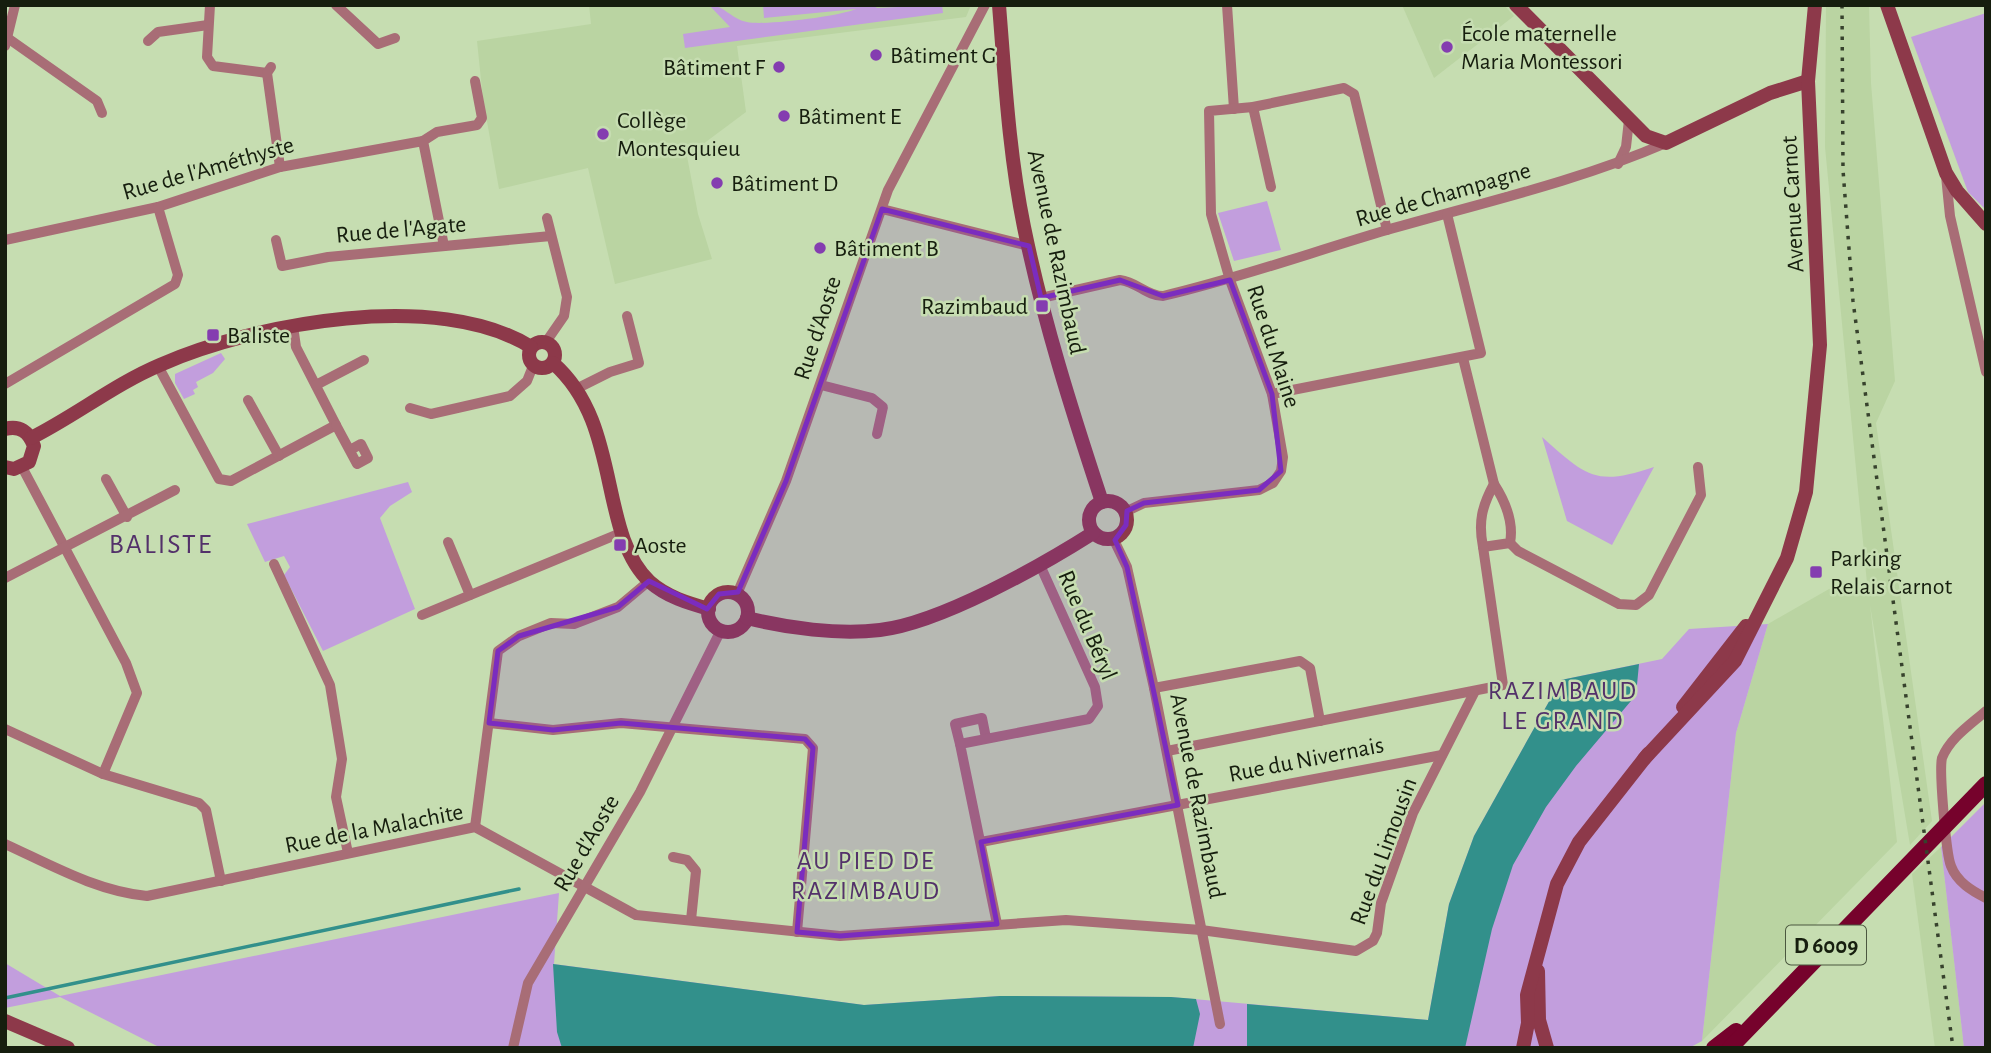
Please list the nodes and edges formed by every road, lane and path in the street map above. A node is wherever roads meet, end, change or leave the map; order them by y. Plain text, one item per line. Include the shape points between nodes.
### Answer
1 (15, 5) edge
2 (210, 5) edge
3 (336, 5) edge
4 (985, 5) edge
5 (999, 5) edge
6 (1227, 5) edge
7 (1516, 5) edge
8 (1815, 5) edge
9 (1887, 5) edge
10 (208, 25) junction
11 (395, 38) dead end
12 (148, 41) dead end
13 (7, 43) edge
14 (475, 81) dead end
15 (1808, 81) junction
16 (1253, 107) junction
17 (1234, 108) junction
18 (102, 113) dead end
19 (1629, 120) junction
20 (423, 141) junction
21 (1665, 143) junction
22 (1618, 164) junction
23 (279, 167) junction
24 (1946, 173) junction
25 (1271, 187) dead end
26 (158, 207) junction
27 (882, 209) junction
28 (1447, 214) junction
29 (547, 218) dead end
30 (1986, 224) edge
31 (1024, 227) junction
32 (1387, 230) junction
33 (551, 236) junction
34 (999, 237) junction
35 (5, 240) edge
36 (276, 240) dead end
37 (444, 246) junction
38 (1029, 246) junction
39 (1230, 280) junction
40 (1041, 298) junction
41 (627, 316) dead end
42 (293, 326) junction
43 (546, 342) junction
44 (531, 346) junction
45 (1463, 358) junction
46 (364, 360) dead end
47 (553, 363) junction
48 (158, 366) junction
49 (533, 366) junction
50 (1986, 372) edge
51 (5, 384) edge
52 (821, 384) junction
53 (316, 385) junction
54 (576, 389) junction
55 (1272, 394) junction
56 (248, 400) dead end
57 (410, 408) dead end
58 (336, 425) junction
59 (5, 429) edge
60 (877, 434) dead end
61 (31, 438) junction
62 (350, 450) dead end
63 (279, 456) junction
64 (5, 467) edge
65 (22, 467) junction
66 (1698, 467) dead end
67 (106, 479) dead end
68 (1494, 484) junction
69 (175, 490) dead end
70 (1102, 502) junction
71 (1125, 512) junction
72 (127, 517) junction
73 (623, 532) junction
74 (1093, 533) junction
75 (1113, 538) junction
76 (448, 542) dead end
77 (1510, 542) junction
78 (1483, 547) junction
79 (66, 548) junction
80 (274, 564) dead end
81 (1040, 565) junction
82 (5, 578) edge
83 (649, 581) junction
84 (737, 594) junction
85 (470, 595) junction
86 (709, 609) junction
87 (422, 615) dead end
88 (747, 618) junction
89 (721, 630) junction
90 (1154, 688) junction
91 (1474, 693) junction
92 (1986, 711) edge
93 (1320, 721) junction
94 (489, 723) junction
95 (675, 727) junction
96 (5, 729) edge
97 (986, 738) junction
98 (960, 744) junction
99 (1167, 751) junction
100 (1443, 755) junction
101 (103, 774) junction
102 (1986, 784) edge
103 (1178, 805) junction
104 (475, 827) junction
105 (981, 842) junction
106 (5, 844) edge
107 (348, 853) junction
108 (673, 857) dead end
109 (221, 881) junction
110 (584, 889) junction
111 (1986, 898) edge
112 (691, 920) junction
113 (1848, 923) junction
114 (998, 924) junction
115 (1201, 930) junction
116 (797, 932) junction
117 (1538, 956) junction
118 (1765, 1007) junction
119 (5, 1021) edge
120 (1220, 1024) dead end
121 (68, 1048) edge
122 (513, 1048) edge
123 (1523, 1048) edge
124 (1547, 1048) edge
125 (1714, 1048) edge
126 (1730, 1048) edge
127 (1737, 1048) edge

1 - 13 street
2 - 10 street
3 - 11 street via 378,44
4 - 27 street, Rue d'Aoste
5 - 31 street, Avenue de Razimbaud via 1010,140
6 - 17 street
7 - 19 street
8 - 15 street, Avenue Carnot
9 - 24 street
10 - 12 street via 158,32
10 - 23 street via 207,57 213,66 269,70
13 - 18 street via 97,101
14 - 20 street, Rue de l'Améthyste via 482,118 477,125 437,132
15 - 21 street via 1770,93
15 - 117 street, Avenue Carnot via 1820,345 1806,492 1787,558 1735,662 1644,759 1579,842 1557,884
16 - 17 street
16 - 25 street
16 - 32 street via 1344,88 1354,94
17 - 39 street, Rue du Maine via 1209,111 1211,214
19 - 21 street via 1646,136
19 - 22 street via 1626,147
20 - 23 street, Rue de l'Améthyste
20 - 37 street
21 - 22 street, Rue de Champagne
22 - 28 street, Rue de Champagne
23 - 26 street, Rue de l'Améthyste
24 - 30 street
24 - 50 street via 1950,216
26 - 35 street, Rue de l'Améthyste
26 - 51 street via 178,275 175,284
27 - 34 street
27 - 52 street, Rue d'Aoste
28 - 32 street, Rue de Champagne
28 - 45 street via 1481,353
29 - 33 street
31 - 34 street
31 - 38 street, Avenue de Razimbaud
32 - 39 street, Rue de Champagne
33 - 37 street, Rue de l'Agate
33 - 43 street via 567,297 564,316
34 - 38 street
36 - 37 street, Rue de l'Agate via 282,266
38 - 40 street, Avenue de Razimbaud
39 - 40 street, Rue de Champagne via 1163,296 1120,280
39 - 55 street, Rue du Maine
40 - 70 street, Avenue de Razimbaud
41 - 54 street via 639,363
42 - 44 street via 333,319 438,319 479,324
42 - 48 street via 247,334
42 - 53 street via 296,347
43 - 44 street
43 - 47 street via 554,349
44 - 49 street via 528,357
45 - 55 street
45 - 68 street
46 - 53 street
47 - 49 street via 544,368
47 - 54 street
48 - 61 street
48 - 63 street via 219,479 231,481
49 - 57 street via 527,380 510,396 431,414
52 - 60 street via 873,398 883,407
52 - 84 street, Rue d'Aoste via 786,481
53 - 58 street
54 - 73 street via 600,438
55 - 71 street, Rue du Maine via 1283,457 1273,483 1259,490 1144,503
56 - 63 street
58 - 62 street
58 - 63 street
59 - 61 street via 18,428
61 - 65 street via 33,454
64 - 65 street
65 - 79 street
66 - 77 street via 1702,495 1648,595 1636,605 1619,604 1518,551
67 - 72 street
68 - 77 street via 1513,529
68 - 78 street via 1484,501 1479,526
69 - 72 street
70 - 71 street via 1118,504
70 - 74 street via 1089,515
71 - 75 street via 1124,531
72 - 79 street
73 - 83 street
73 - 85 street
74 - 75 street
74 - 81 street
75 - 90 street, Avenue de Razimbaud via 1127,567
76 - 85 street
77 - 78 street
78 - 91 street via 1503,685
79 - 82 street
79 - 101 street via 137,692
80 - 107 street via 330,685 342,760 335,797
81 - 88 street via 920,620 881,630 850,631
81 - 97 street, Rue du Béryl via 1095,687 1098,706 1089,719
83 - 86 street via 683,601
83 - 94 street via 618,607 573,624 551,623 498,651
84 - 86 street via 719,594
84 - 88 street via 747,607
85 - 87 street
86 - 89 street via 711,622
88 - 89 street via 739,628
89 - 95 street, Rue d'Aoste
90 - 93 street via 1300,661 1310,668
90 - 99 street, Avenue de Razimbaud
91 - 93 street
91 - 100 street, Rue du Limousin
92 - 111 street via 1954,738 1942,760 1951,866 1966,888
93 - 99 street
94 - 95 street via 553,730 621,723
94 - 104 street
95 - 110 street, Rue d'Aoste
95 - 116 street via 805,739 813,748
96 - 101 street
97 - 98 street, Rue du Béryl
97 - 98 street via 982,718 956,724
98 - 105 street
99 - 103 street, Avenue de Razimbaud
100 - 103 street, Rue du Nivernais
100 - 115 street, Rue du Limousin via 1413,813 1381,903 1377,933 1365,948 1356,951
101 - 109 street via 199,803 206,810
102 - 113 main road, D 6009
103 - 105 street, Rue du Nivernais
103 - 115 street, Avenue de Razimbaud
104 - 107 street, Rue de la Malachite
104 - 110 street, Rue de la Malachite
105 - 114 street
106 - 109 street, Rue de la Malachite via 121,893 147,896
107 - 109 street, Rue de la Malachite
108 - 112 street via 687,860 696,871
110 - 112 street, Rue de la Malachite via 636,915
110 - 122 street, Rue d'Aoste via 528,983
112 - 116 street, Rue de la Malachite
113 - 118 main road, D 6009
113 - 127 main road, D 6009 via 1785,1000
114 - 115 street, Rue de la Malachite via 1066,920
114 - 116 street, Rue de la Malachite via 840,936
115 - 120 street, Avenue de Razimbaud
117 - 123 street via 1527,995
117 - 124 street via 1539,1020
118 - 125 main road, D 6009
118 - 126 main road, D 6009
119 - 121 street

